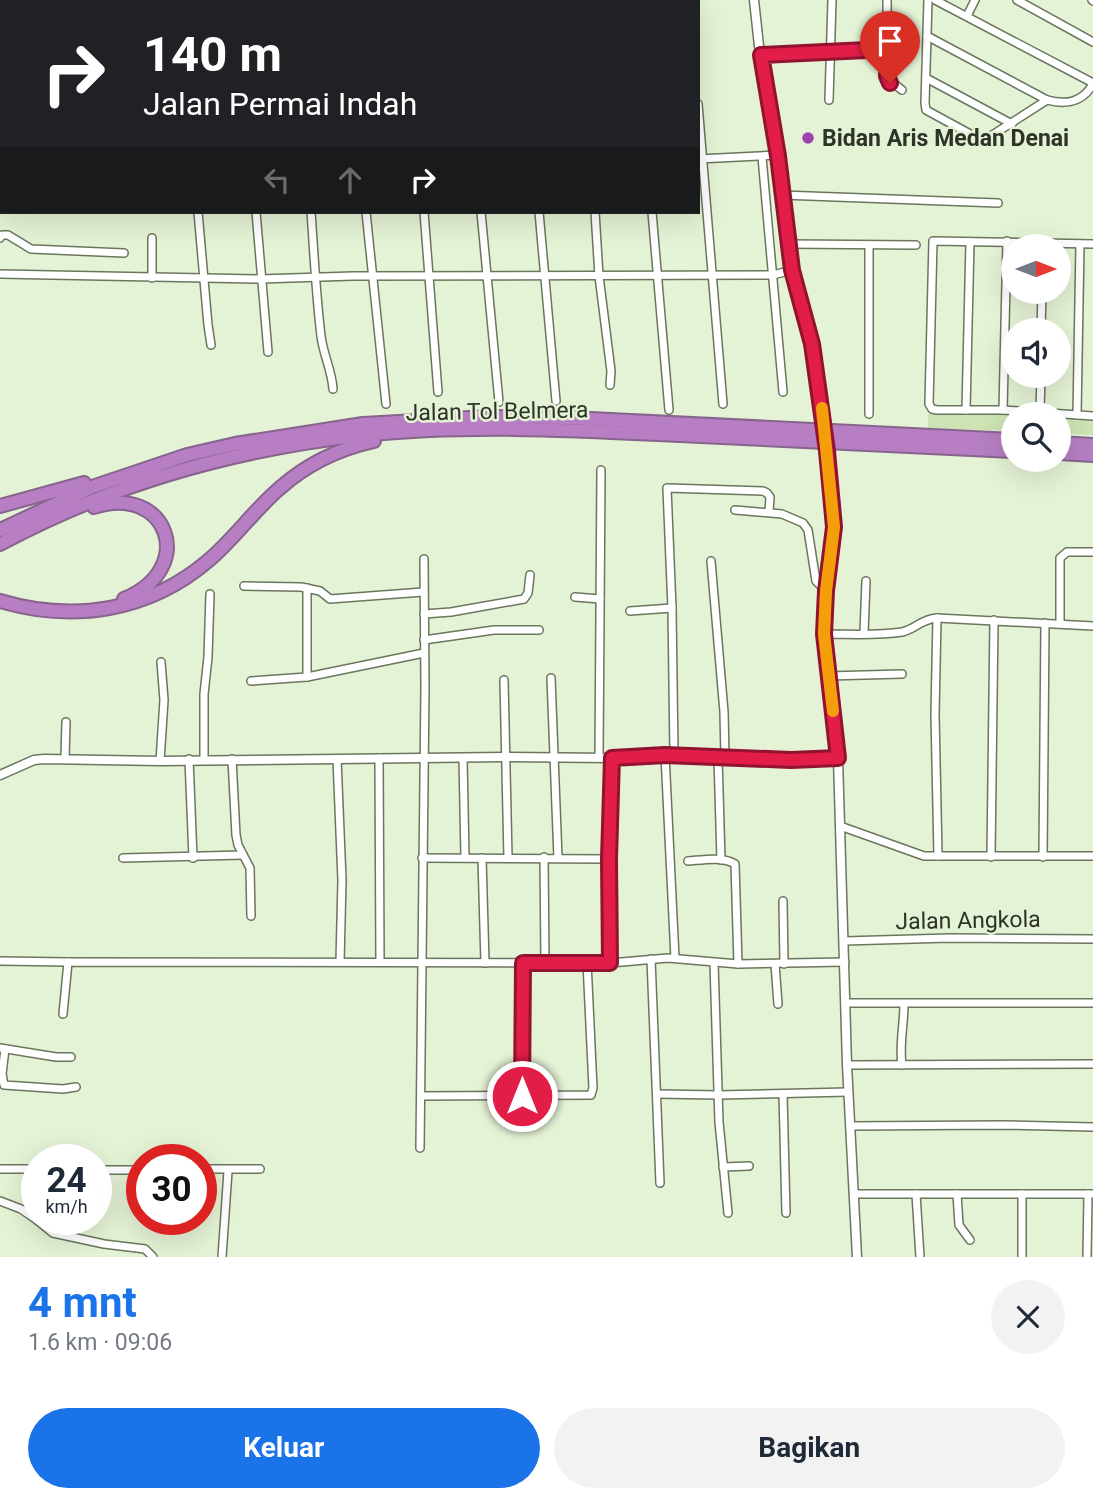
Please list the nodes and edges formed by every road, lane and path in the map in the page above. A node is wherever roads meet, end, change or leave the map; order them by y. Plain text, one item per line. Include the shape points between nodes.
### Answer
1 (754, 0) edge
2 (832, 0) edge
3 (887, 0) edge
4 (928, 0) edge
5 (936, 0) edge
6 (975, 0) edge
7 (1017, 0) edge
8 (967, 16) junction
9 (927, 36) junction
10 (1093, 42) edge
11 (888, 49) junction
12 (831, 51) junction
13 (761, 55) junction
14 (926, 78) junction
15 (1093, 84) edge
16 (902, 90) dead end
17 (829, 100) dead end
18 (1047, 100) junction
19 (1012, 124) junction
20 (700, 141) edge
21 (778, 156) junction
22 (762, 157) junction
23 (701, 159) edge
24 (782, 195) junction
25 (998, 202) dead end
26 (198, 214) edge
27 (256, 214) edge
28 (311, 214) edge
29 (366, 214) edge
30 (424, 214) edge
31 (481, 214) edge
32 (539, 214) edge
33 (595, 214) edge
34 (652, 214) edge
35 (0, 238) edge
36 (152, 238) dead end
37 (1001, 241) edge
38 (970, 242) junction
39 (788, 244) junction
40 (1071, 244) edge
41 (1080, 244) junction
42 (1093, 244) edge
43 (869, 245) junction
44 (916, 245) dead end
45 (124, 253) dead end
46 (792, 270) junction
47 (0, 274) edge
48 (544, 275) junction
49 (714, 275) junction
50 (773, 275) junction
51 (599, 276) junction
52 (657, 276) junction
53 (316, 277) junction
54 (372, 277) junction
55 (430, 277) junction
56 (486, 277) junction
57 (152, 278) junction
58 (203, 278) junction
59 (260, 279) junction
60 (1006, 304) edge
61 (211, 345) dead end
62 (268, 352) dead end
63 (610, 384) dead end
64 (333, 389) dead end
65 (438, 392) dead end
66 (783, 392) dead end
67 (556, 401) dead end
68 (499, 402) dead end
69 (1003, 402) edge
70 (386, 404) dead end
71 (723, 404) dead end
72 (669, 410) dead end
73 (966, 410) junction
74 (1001, 410) edge
75 (869, 414) dead end
76 (1071, 415) edge
77 (1077, 415) junction
78 (1093, 416) edge
79 (426, 431) junction
80 (1001, 439) edge
81 (1071, 443) edge
82 (1093, 444) edge
83 (1001, 450) edge
84 (1071, 454) edge
85 (1093, 455) edge
86 (164, 462) junction
87 (601, 470) dead end
88 (0, 506) edge
89 (735, 510) dead end
90 (769, 512) junction
91 (32, 527) junction
92 (0, 530) edge
93 (0, 544) edge
94 (1093, 552) edge
95 (424, 559) dead end
96 (711, 561) dead end
97 (530, 575) dead end
98 (866, 581) dead end
99 (244, 586) dead end
100 (307, 588) junction
101 (826, 591) junction
102 (424, 592) junction
103 (210, 594) dead end
104 (0, 595) edge
105 (575, 597) dead end
106 (600, 599) junction
107 (0, 601) edge
108 (672, 608) junction
109 (630, 611) dead end
110 (424, 614) junction
111 (937, 618) junction
112 (994, 620) junction
113 (1045, 623) junction
114 (1060, 624) junction
115 (1093, 626) edge
116 (539, 630) dead end
117 (824, 634) junction
118 (864, 634) junction
119 (424, 640) junction
120 (424, 653) junction
121 (161, 662) dead end
122 (902, 674) dead end
123 (828, 676) junction
124 (307, 677) junction
125 (551, 678) dead end
126 (504, 680) dead end
127 (251, 681) dead end
128 (66, 723) dead end
129 (669, 755) junction
130 (504, 757) junction
131 (722, 757) junction
132 (65, 758) junction
133 (337, 758) junction
134 (379, 758) junction
135 (463, 758) junction
136 (553, 758) junction
137 (599, 758) junction
138 (612, 758) junction
139 (838, 758) junction
140 (204, 759) junction
141 (232, 759) junction
142 (424, 759) junction
143 (189, 760) junction
144 (160, 761) junction
145 (0, 775) edge
146 (840, 827) junction
147 (243, 855) junction
148 (938, 856) junction
149 (1093, 856) edge
150 (465, 857) junction
151 (544, 857) junction
152 (991, 857) junction
153 (1043, 857) junction
154 (123, 858) dead end
155 (193, 858) junction
156 (422, 858) junction
157 (482, 858) junction
158 (508, 858) junction
159 (558, 858) junction
160 (609, 859) junction
161 (721, 860) junction
162 (688, 861) dead end
163 (783, 901) dead end
164 (251, 916) dead end
165 (1093, 939) edge
166 (844, 941) junction
167 (675, 958) junction
168 (650, 959) junction
169 (0, 961) edge
170 (68, 962) junction
171 (340, 962) junction
172 (380, 962) junction
173 (423, 962) junction
174 (485, 962) junction
175 (587, 962) junction
176 (845, 962) junction
177 (523, 963) junction
178 (545, 963) junction
179 (610, 963) junction
180 (714, 963) junction
181 (738, 964) junction
182 (775, 964) junction
183 (784, 964) junction
184 (846, 1003) junction
185 (1093, 1003) edge
186 (778, 1004) dead end
187 (904, 1004) junction
188 (63, 1014) dead end
189 (2, 1049) edge
190 (71, 1057) dead end
191 (1093, 1064) edge
192 (846, 1065) junction
193 (902, 1065) junction
194 (76, 1087) dead end
195 (848, 1093) junction
196 (657, 1094) junction
197 (783, 1094) junction
198 (719, 1095) junction
199 (421, 1096) junction
200 (522, 1096) junction
201 (850, 1126) junction
202 (1093, 1127) edge
203 (420, 1148) dead end
204 (749, 1166) dead end
205 (723, 1167) junction
206 (0, 1169) edge
207 (21, 1169) edge
208 (260, 1169) dead end
209 (217, 1170) edge
210 (228, 1171) junction
211 (660, 1183) dead end
212 (854, 1194) junction
213 (916, 1194) junction
214 (957, 1194) junction
215 (1021, 1194) junction
216 (1090, 1194) edge
217 (0, 1201) edge
218 (21, 1209) edge
219 (728, 1213) dead end
220 (786, 1213) dead end
221 (61, 1235) edge
222 (970, 1240) dead end
223 (153, 1257) edge
224 (222, 1257) edge
225 (857, 1257) edge
226 (920, 1257) edge
227 (1022, 1257) edge
228 (1087, 1257) edge

1 - 13 street
2 - 12 street
3 - 11 street
4 - 9 street
5 - 8 street
6 - 8 street
7 - 10 street
8 - 15 street
9 - 14 street
9 - 18 street
11 - 12 street
11 - 16 street via 888,79
12 - 13 street
12 - 17 street
13 - 21 street
14 - 19 street
14 - 19 street via 926,110 980,141
15 - 18 street via 1076,101
18 - 19 street
20 - 23 street
21 - 22 street
21 - 24 street
22 - 23 street
22 - 50 street
23 - 49 street
24 - 25 street
24 - 39 street
26 - 58 street
27 - 59 street
28 - 53 street
29 - 54 street
30 - 55 street
31 - 56 street
32 - 48 street
33 - 51 street
34 - 52 street
35 - 45 street via 8,234 31,249
36 - 57 street
37 - 38 street
38 - 73 street
38 - 73 street via 933,242 929,404 937,410
39 - 43 street
39 - 46 street
40 - 41 street
41 - 42 street
41 - 77 street
43 - 44 street
43 - 75 street
46 - 50 street
46 - 101 street, bridge via 812,344 830,473 834,527
47 - 57 street
48 - 51 street
48 - 56 street
48 - 67 street
49 - 50 street
49 - 52 street
49 - 71 street
50 - 66 street
51 - 52 street
51 - 63 street
52 - 72 street
53 - 54 street
53 - 59 street
53 - 64 street via 321,334
54 - 55 street
54 - 70 street
55 - 56 street
55 - 65 street
56 - 68 street
57 - 58 street
58 - 59 street
58 - 61 street
59 - 62 street
60 - 69 street
73 - 74 street
76 - 77 street
77 - 78 street
79 - 83 highway, Jalan Tol Belmera via 562,430
79 - 91 highway, Jalan Tol Belmera via 364,435 236,457 146,481
79 - 107 highway via 352,446 316,461 278,489 209,560 166,589 138,601 97,611 62,612
80 - 86 highway, Jalan Tol Belmera via 487,417 350,426 235,444
81 - 82 highway
84 - 85 highway
86 - 88 highway
86 - 92 highway, Jalan Tol Belmera via 92,487
87 - 106 street
89 - 90 street
90 - 101 street via 803,523 816,581
90 - 108 street via 770,497 763,491 667,488
91 - 93 highway, Jalan Tol Belmera
91 - 104 highway via 102,504 133,504 155,517 166,535 166,559 148,587 106,604 48,605
94 - 114 street via 1067,552 1060,558
95 - 102 street
96 - 131 street via 724,712
97 - 110 street via 524,599
98 - 118 street
99 - 100 street
100 - 102 street via 328,599
100 - 124 street
101 - 117 street
102 - 110 street
103 - 140 street
105 - 106 street
106 - 137 street
108 - 109 street
108 - 129 street
110 - 119 street
111 - 112 street
111 - 118 street via 906,631
111 - 148 street
112 - 113 street
112 - 152 street
113 - 114 street
113 - 153 street
114 - 115 street
116 - 119 street via 494,630
117 - 118 street
117 - 123 street
119 - 120 street
120 - 124 street
120 - 142 street
121 - 144 street
122 - 123 street
123 - 139 street
124 - 127 street
125 - 136 street
126 - 130 street
128 - 132 street
129 - 131 street
129 - 138 street
129 - 167 street
130 - 135 street
130 - 136 street
130 - 158 street
131 - 139 street
131 - 161 street
132 - 144 street
132 - 145 street via 34,760
133 - 134 street
133 - 141 street
133 - 171 street
134 - 142 street
134 - 172 street
135 - 142 street
135 - 150 street
136 - 137 street
136 - 159 street
137 - 138 street
138 - 160 street
139 - 146 street
140 - 141 street
140 - 143 street
141 - 147 street via 236,835
142 - 156 street
143 - 144 street
143 - 155 street
146 - 148 street via 918,854
146 - 166 street
147 - 155 street
147 - 164 street via 250,868
148 - 152 street
149 - 153 street
150 - 156 street
150 - 157 street
151 - 158 street
151 - 159 street
151 - 178 street
152 - 153 street
154 - 155 street
156 - 173 street
157 - 158 street
157 - 174 street
159 - 160 street
160 - 179 street
161 - 162 street
161 - 181 street via 735,864
163 - 183 street
165 - 166 street, Jalan Angkola
166 - 176 street
167 - 168 street
167 - 180 street
168 - 179 street
168 - 196 street
169 - 170 street
170 - 171 street
170 - 188 street
171 - 172 street
172 - 173 street
173 - 174 street
173 - 199 street
174 - 177 street
175 - 178 street
175 - 179 street
175 - 200 street via 593,1093
176 - 183 street
176 - 184 street
177 - 178 street
177 - 200 street
180 - 181 street
180 - 198 street
181 - 182 street
182 - 183 street
182 - 186 street
184 - 187 street
184 - 192 street
185 - 187 street
187 - 193 street
189 - 190 street
189 - 194 street via 4,1085
191 - 193 street
192 - 193 street
192 - 195 street
195 - 197 street
195 - 201 street
196 - 198 street
196 - 211 street
197 - 198 street
197 - 220 street
198 - 205 street
199 - 200 street
199 - 203 street
201 - 202 street
201 - 212 street
204 - 205 street
205 - 219 street
206 - 207 street
208 - 210 street
209 - 210 street
210 - 224 street
212 - 213 street
212 - 225 street
213 - 214 street
213 - 226 street
214 - 215 street
214 - 222 street via 959,1225
215 - 216 street
215 - 227 street
216 - 228 street
217 - 218 street
221 - 223 street via 145,1249

